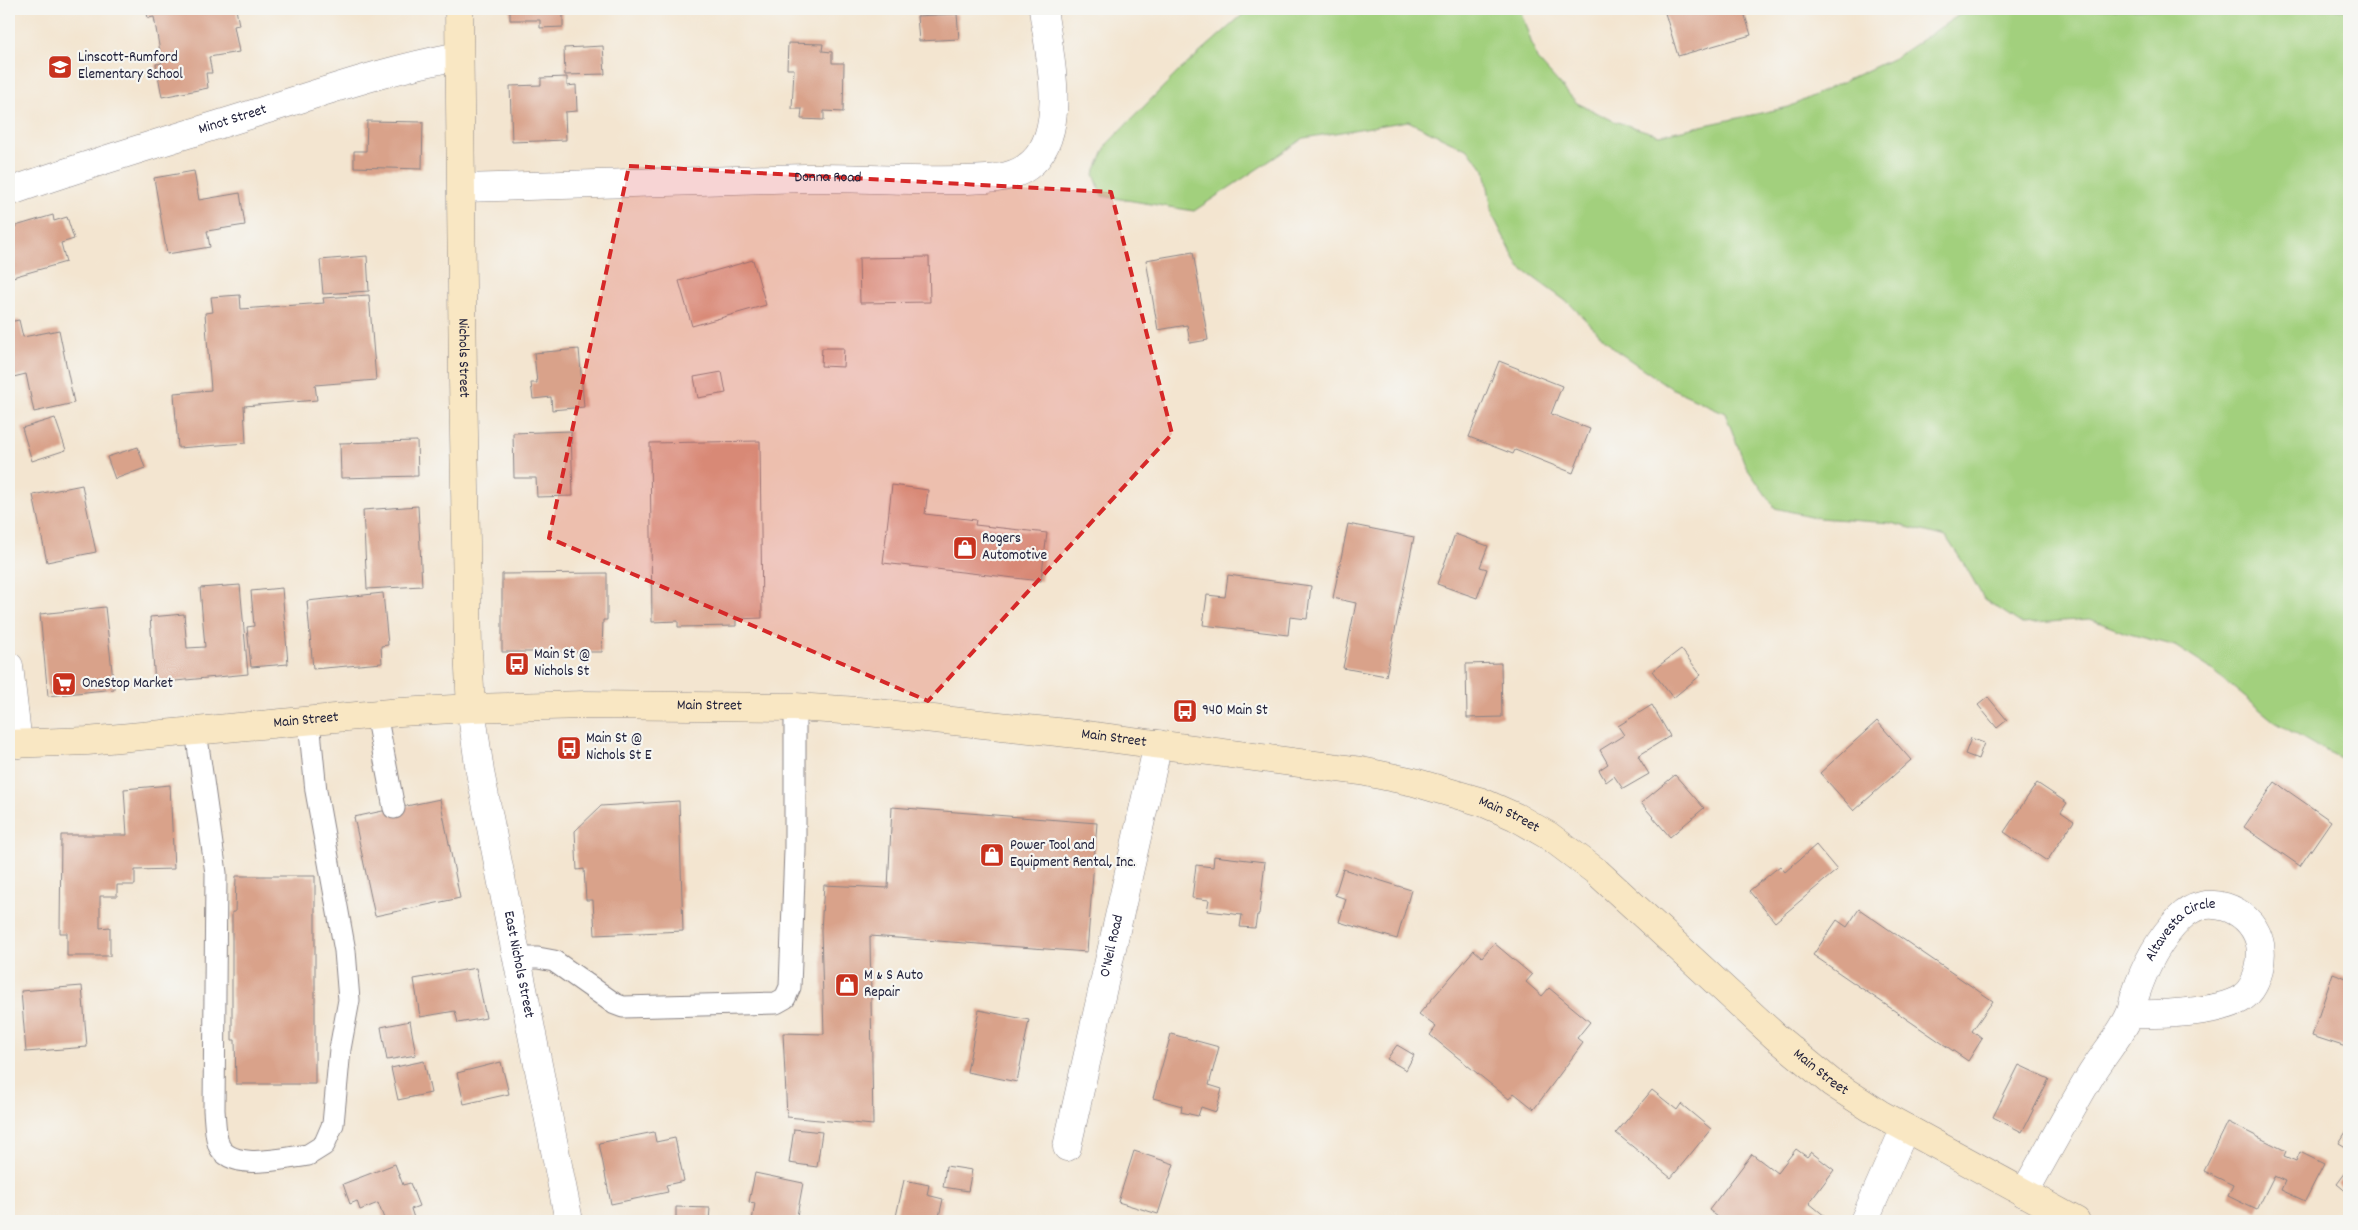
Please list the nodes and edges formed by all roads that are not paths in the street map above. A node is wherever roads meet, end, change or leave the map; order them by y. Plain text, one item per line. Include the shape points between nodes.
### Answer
1 (459, 9) edge
2 (1043, 9) edge
3 (459, 56) junction
4 (462, 188) junction
5 (9, 192) edge
6 (9, 666) edge
7 (795, 707) junction
8 (471, 708) junction
9 (376, 714) junction
10 (309, 721) junction
11 (196, 731) junction
12 (13, 744) edge
13 (1158, 744) junction
14 (394, 808) dead end
15 (517, 958) junction
16 (2130, 1014) junction
17 (1905, 1128) junction
18 (1067, 1147) dead end
19 (2024, 1193) junction
20 (569, 1221) edge
21 (1864, 1221) edge
22 (2076, 1221) edge

1 - 3 main road, Nichols Street
2 - 4 street, Donna Road via 1054,100 1050,126 1034,161 1011,175 960,180 808,178
3 - 4 main road, Nichols Street
3 - 5 street, Minot Street via 425,62 288,103
4 - 8 main road, Nichols Street via 462,380
6 - 12 street
7 - 8 main road, Main Street via 584,705
7 - 13 main road, Main Street via 924,717
7 - 15 lane via 790,987 785,998 776,1003 623,1007 554,961
8 - 9 main road, Main Street
8 - 15 street, East Nichols Street via 480,772
9 - 10 main road, Main Street
9 - 14 lane
10 - 11 main road, Main Street
10 - 11 lane via 316,792 348,982 335,1117 328,1139 317,1151 308,1155 249,1162 230,1157 220,1148 217,1137 214,1110 216,872
11 - 12 main road, Main Street
13 - 17 main road, Main Street via 1361,771 1448,791 1516,817 1565,846 1597,872 1804,1062 1856,1100
13 - 18 street, O'Neil Road
15 - 20 street, East Nichols Street
16 - 16 street, Altavesta Circle via 2147,965 2166,934 2190,909 2205,905 2227,907 2243,916 2255,931 2261,946 2261,960 2257,979 2243,997 2207,1008
16 - 19 street, Altavesta Circle
17 - 19 main road, Main Street
17 - 21 street
19 - 22 main road, Main Street

